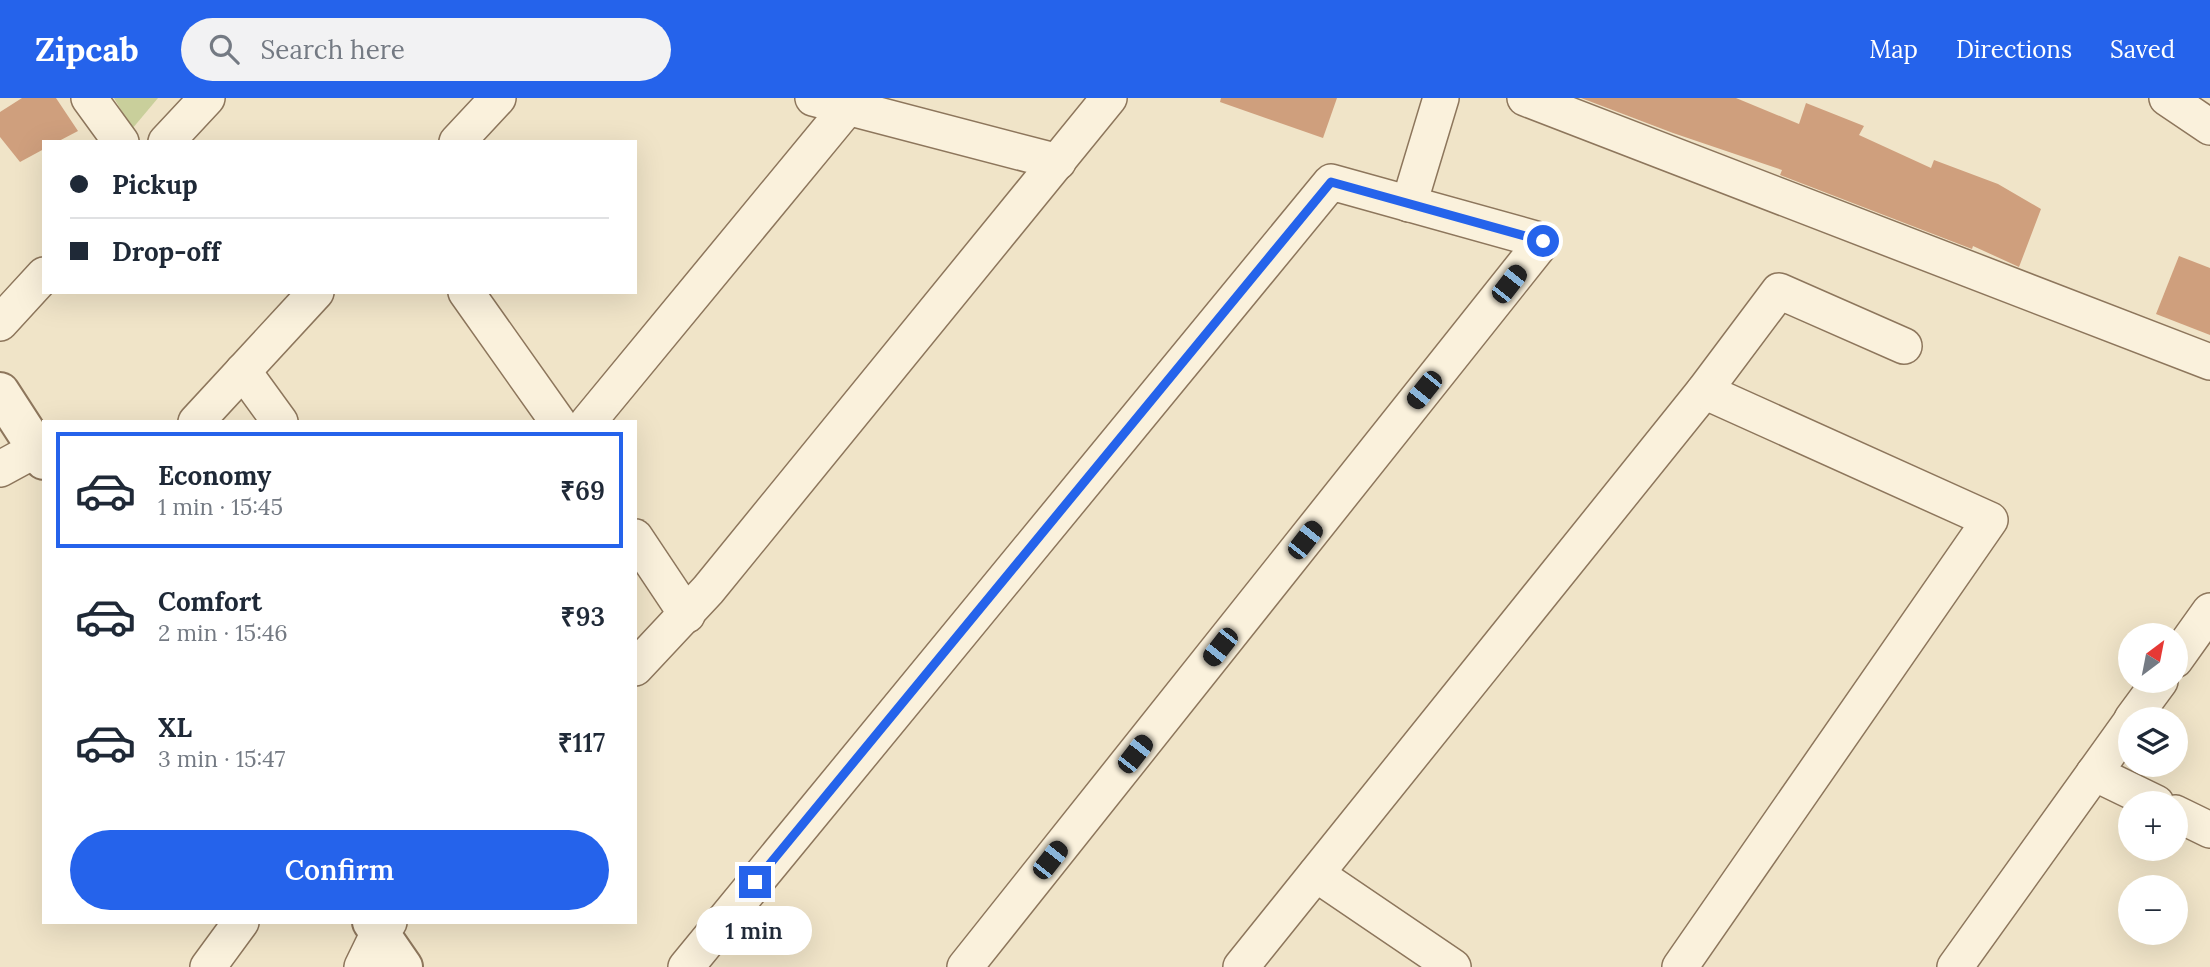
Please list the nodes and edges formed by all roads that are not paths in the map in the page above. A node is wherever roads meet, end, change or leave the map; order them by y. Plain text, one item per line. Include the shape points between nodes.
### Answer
1 (89, 98) edge
2 (207, 98) edge
3 (498, 98) edge
4 (813, 98) edge
5 (1109, 98) edge
6 (1441, 98) edge
7 (1525, 98) edge
8 (2167, 98) edge
9 (848, 108) junction
10 (2210, 127) edge
11 (120, 140) edge
12 (168, 140) edge
13 (459, 140) edge
14 (1058, 162) junction
15 (1409, 204) junction
16 (42, 277) edge
17 (314, 294) edge
18 (467, 294) edge
19 (0, 323) edge
20 (1904, 346) dead end
21 (2210, 362) edge
22 (243, 370) junction
23 (1704, 391) junction
24 (0, 392) edge
25 (197, 420) edge
26 (279, 420) edge
27 (557, 420) edge
28 (590, 420) edge
29 (40, 455) edge
30 (0, 469) edge
31 (637, 540) edge
32 (2210, 611) edge
33 (687, 615) junction
34 (2188, 642) edge
35 (637, 666) edge
36 (2118, 739) edge
37 (2094, 773) junction
38 (2131, 791) edge
39 (2188, 819) edge
40 (2210, 830) edge
41 (1317, 874) junction
42 (240, 924) edge
43 (380, 926) edge
44 (208, 967) edge
45 (362, 967) edge
46 (403, 967) edge
47 (685, 967) edge
48 (964, 967) edge
49 (1241, 967) edge
50 (1453, 967) edge
51 (1680, 967) edge
52 (1955, 967) edge

1 - 11 street
2 - 12 street
3 - 13 street
4 - 9 street
5 - 14 street
6 - 15 street
7 - 21 street
8 - 10 street
9 - 14 street
9 - 28 street
14 - 33 street
15 - 47 street via 1331,182
15 - 48 street via 1543,241
16 - 19 street
17 - 22 street
18 - 27 street
20 - 23 street via 1779,291
22 - 25 street
22 - 26 street
23 - 41 street
23 - 51 street via 1990,520
24 - 29 street
29 - 30 street
31 - 33 street
32 - 34 street
33 - 35 street
36 - 37 street
37 - 38 street
37 - 52 street
39 - 40 street
41 - 49 street
41 - 50 street
42 - 44 street
43 - 45 street
43 - 46 street

